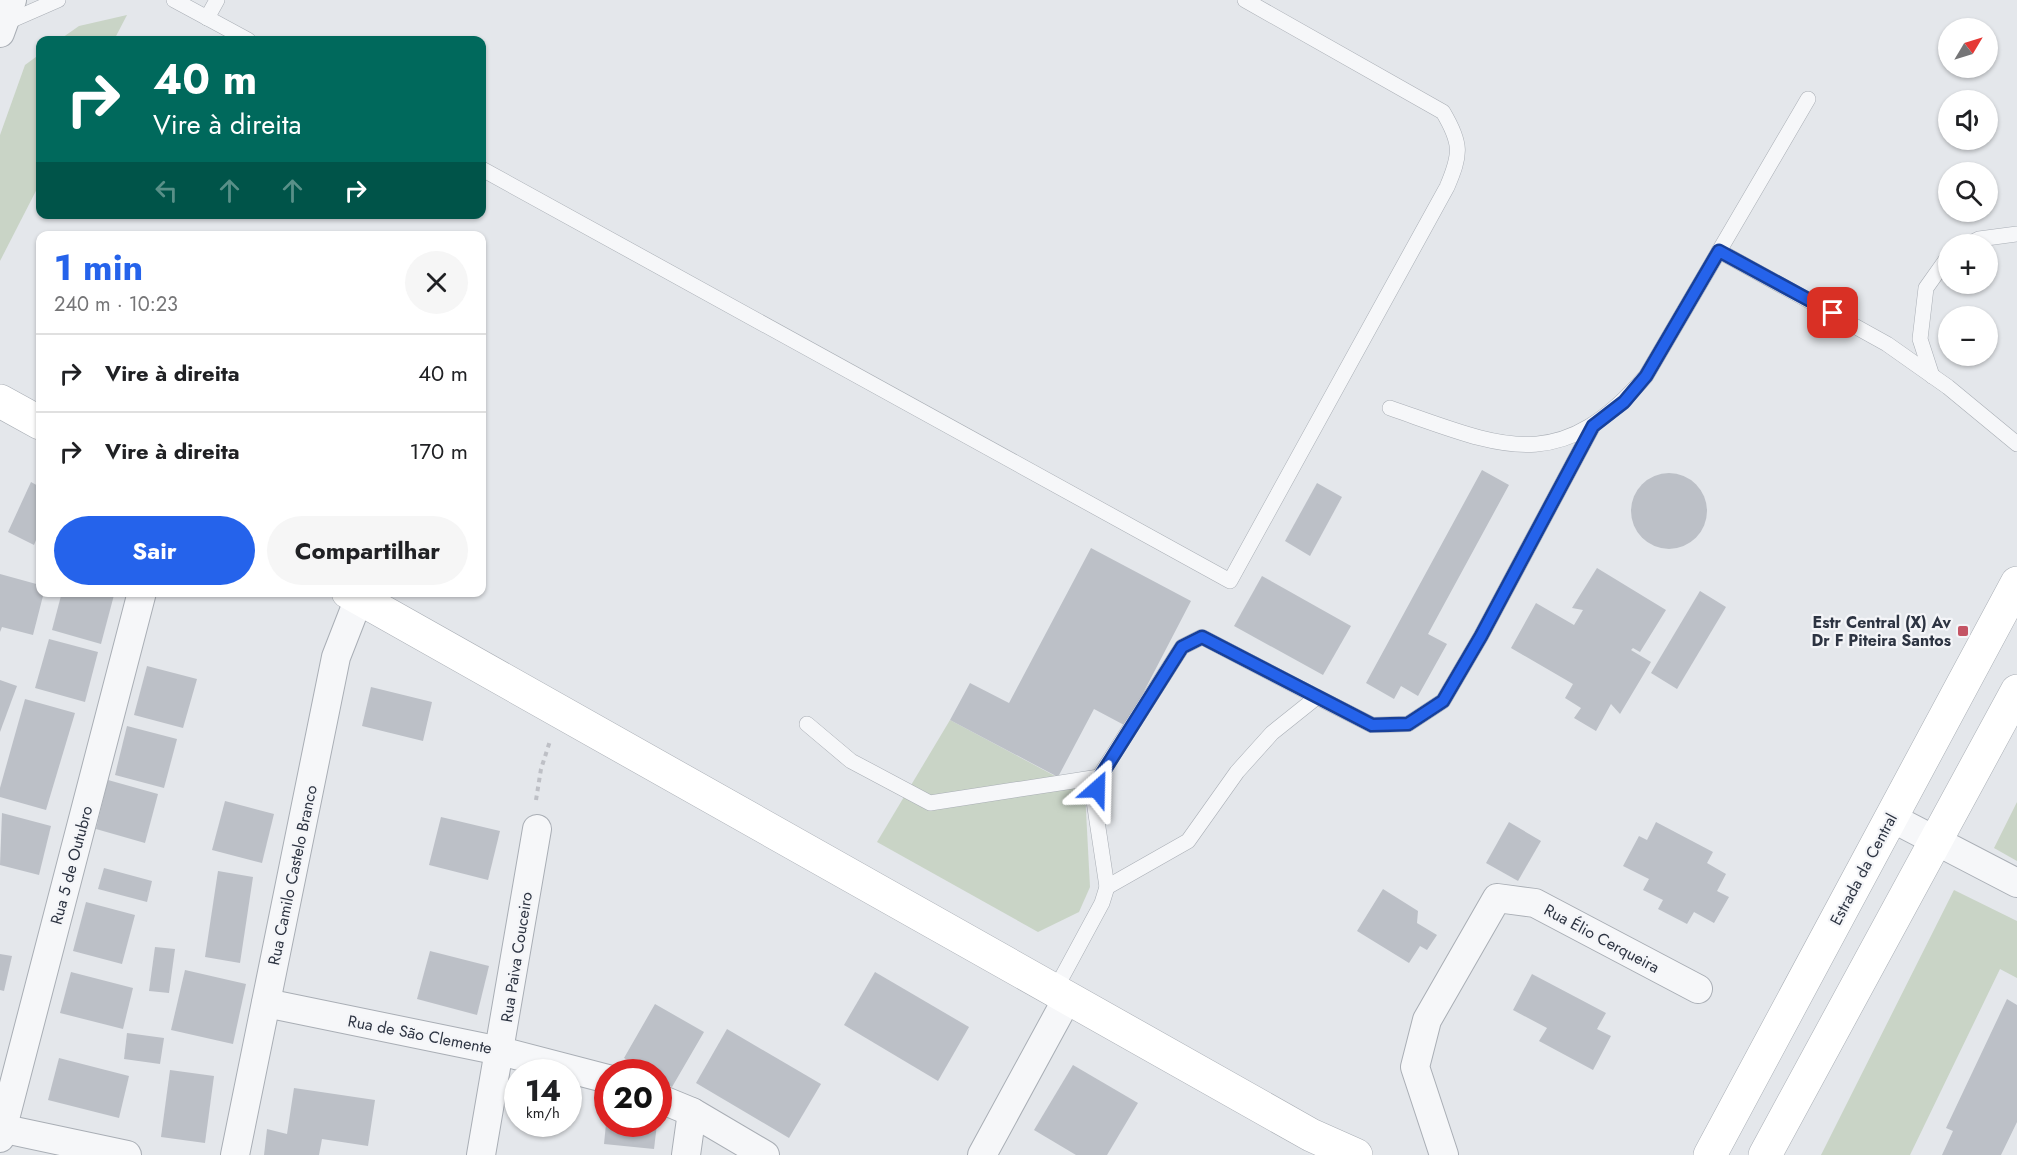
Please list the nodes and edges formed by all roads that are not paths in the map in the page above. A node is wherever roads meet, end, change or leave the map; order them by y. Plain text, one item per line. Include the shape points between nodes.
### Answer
1 (58, 0) edge
2 (174, 0) edge
3 (217, 0) edge
4 (1245, 0) edge
5 (207, 18) junction
6 (5, 19) edge
7 (241, 36) edge
8 (1808, 99) dead end
9 (486, 171) edge
10 (2017, 234) edge
11 (1998, 236) edge
12 (1719, 251) junction
13 (1938, 271) edge
14 (1932, 376) junction
15 (0, 401) edge
16 (1390, 408) dead end
17 (36, 421) edge
18 (1593, 426) junction
19 (2017, 444) edge
20 (2017, 583) edge
21 (141, 597) edge
22 (353, 597) edge
23 (358, 597) edge
24 (2017, 691) edge
25 (1317, 697) junction
26 (807, 724) dead end
27 (1100, 777) junction
28 (1890, 817) junction
29 (537, 829) road end
30 (1936, 841) junction
31 (2017, 883) edge
32 (1107, 887) junction
33 (1698, 989) dead end
34 (1061, 994) junction
35 (266, 1003) junction
36 (500, 1051) junction
37 (594, 1075) edge
38 (672, 1104) edge
39 (692, 1112) junction
40 (1, 1132) edge
41 (1311, 1135) junction
42 (127, 1155) edge
43 (236, 1155) edge
44 (482, 1155) edge
45 (686, 1155) edge
46 (765, 1155) edge
47 (982, 1155) edge
48 (1340, 1155) edge
49 (1356, 1155) edge
50 (1444, 1155) edge
51 (1710, 1155) edge
52 (1765, 1155) edge

1 - 6 lane
2 - 5 lane
3 - 5 lane
4 - 9 lane via 1443,112 1457,135 1458,162 1230,581
5 - 7 lane
8 - 12 lane
10 - 11 lane
12 - 14 lane via 1887,344
12 - 18 lane via 1646,376 1624,402
13 - 14 lane via 1926,288 1920,339
14 - 19 lane
15 - 17 street
16 - 18 lane via 1479,438 1521,447 1555,442
18 - 25 lane via 1443,701 1408,724 1372,725
20 - 28 street, Estrada da Central
21 - 40 street, Rua 5 de Outubro
22 - 35 street, Rua Camilo Castelo Branco via 336,657
23 - 34 street
24 - 30 street
25 - 27 lane via 1202,637 1182,647
25 - 32 lane via 1272,733 1237,772 1188,841
26 - 27 lane via 851,761 930,803
27 - 32 lane via 1094,801
28 - 30 street
28 - 51 street, Estrada da Central
29 - 36 street, Rua Paiva Couceiro
30 - 31 street
30 - 52 street
32 - 34 lane
33 - 50 street, Rua Élio Cerqueira via 1535,903 1497,898 1427,1020 1415,1067
34 - 41 street
34 - 47 street
35 - 36 street, Rua de São Clemente
35 - 43 street, Rua Camilo Castelo Branco
36 - 37 street, Rua de São Clemente
36 - 44 street, Rua Paiva Couceiro
38 - 39 street
39 - 45 street
39 - 46 street
40 - 42 street
41 - 48 street
41 - 49 street

